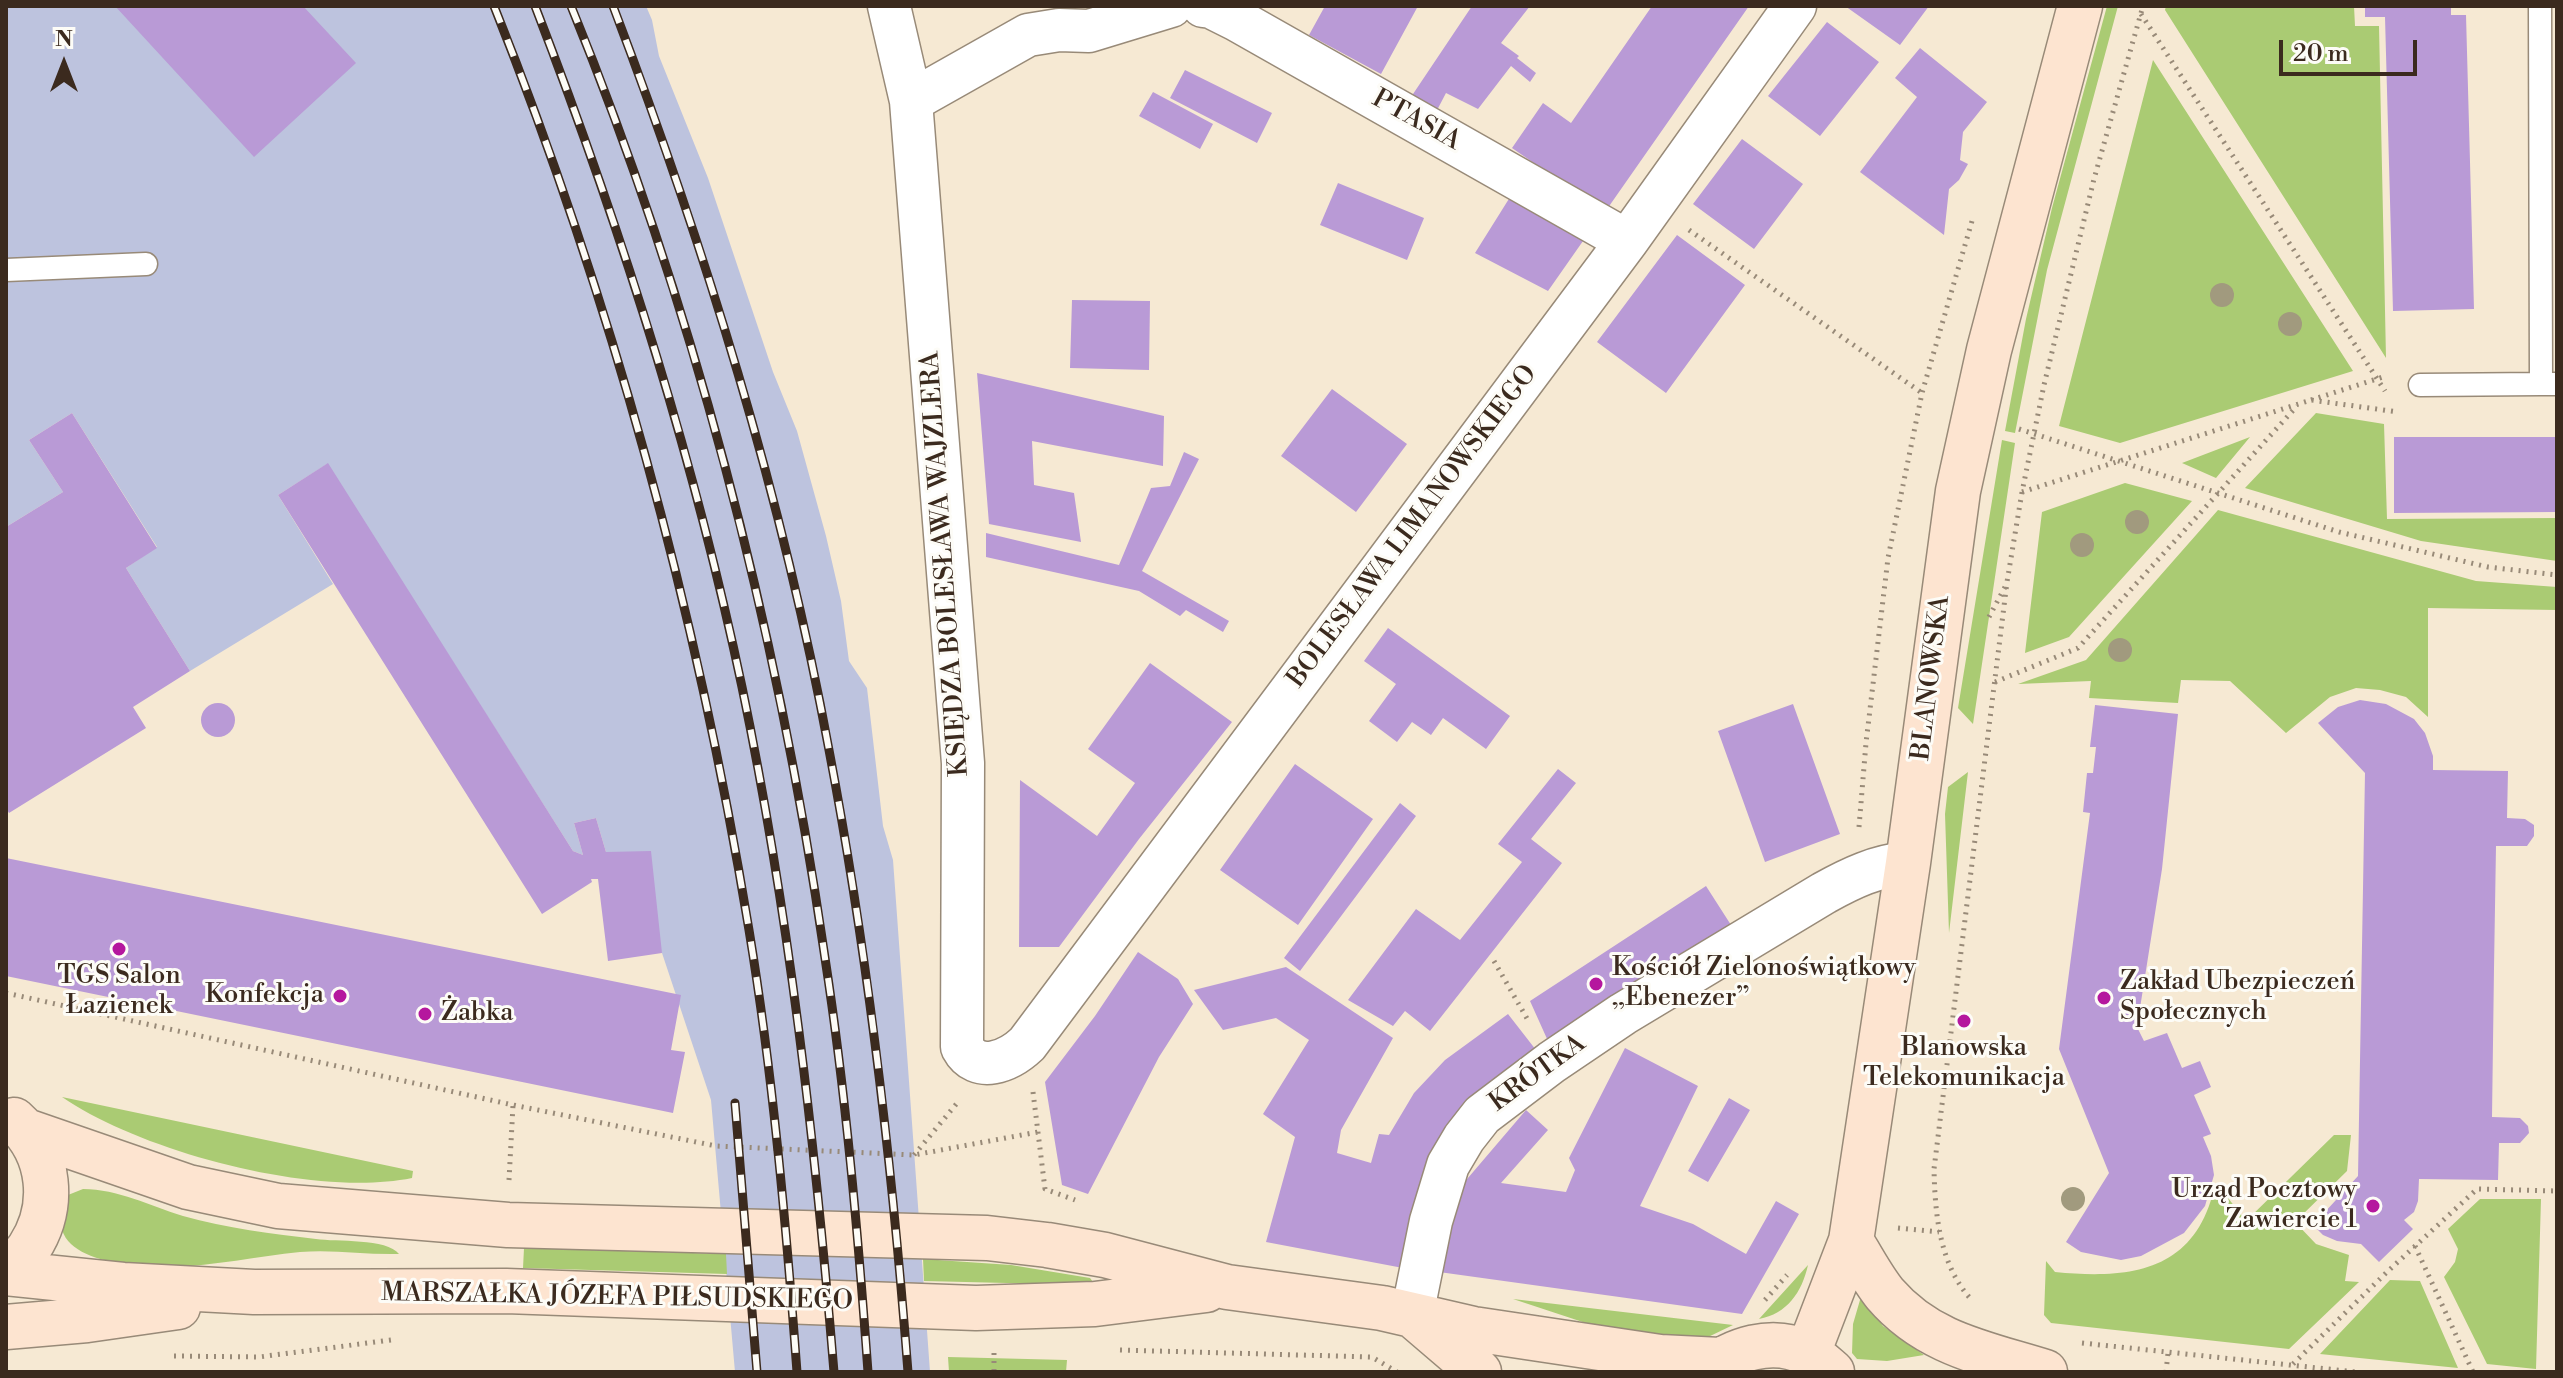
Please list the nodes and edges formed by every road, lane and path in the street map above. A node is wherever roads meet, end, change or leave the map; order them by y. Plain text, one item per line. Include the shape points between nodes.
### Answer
1 (889, 6) edge
2 (1171, 6) edge
3 (1203, 6) edge
4 (1795, 6) edge
5 (2080, 6) edge
6 (2143, 6) edge
7 (2540, 6) edge
8 (2141, 14) junction
9 (2549, 30) edge
10 (911, 101) junction
11 (1976, 208) dead end
12 (1681, 225) dead end
13 (1627, 241) junction
14 (146, 264) dead end
15 (6, 270) edge
16 (2391, 374) dead end
17 (2377, 379) junction
18 (2549, 384) edge
19 (2420, 385) dead end
20 (1922, 393) junction
21 (2311, 400) junction
22 (2297, 405) junction
23 (2034, 435) junction
24 (2121, 463) junction
25 (2022, 492) junction
26 (2218, 493) junction
27 (2557, 575) edge
28 (1995, 682) junction
29 (1908, 863) junction
30 (1855, 875) junction
31 (1494, 961) dead end
32 (6, 993) edge
33 (1027, 1044) joint
34 (1552, 1062) junction
35 (1032, 1087) dead end
36 (513, 1105) junction
37 (16, 1122) edge
38 (1038, 1132) junction
39 (2557, 1191) edge
40 (508, 1193) dead end
41 (1087, 1203) dead end
42 (463, 1222) junction
43 (1851, 1241) junction
44 (2415, 1246) junction
45 (1796, 1265) dead end
46 (6, 1272) edge
47 (1227, 1287) junction
48 (460, 1291) junction
49 (254, 1292) junction
50 (1977, 1307) dead end
51 (1758, 1308) dead end
52 (1412, 1315) junction
53 (6, 1327) edge
54 (1473, 1329) junction
55 (993, 1347) dead end
56 (2168, 1353) junction
57 (2059, 1357) edge
58 (1820, 1362) edge
59 (2292, 1365) junction
60 (1712, 1366) edge
61 (994, 1372) edge
62 (1479, 1372) edge
63 (1555, 1372) edge
64 (2166, 1372) edge
65 (2356, 1372) edge
66 (2473, 1372) edge

1 - 10 street, KSIĘDZA BOLESŁAWA WAJZLERA
2 - 10 street via 1089,31 1028,35
3 - 13 street, PTASIA via 1237,20
4 - 13 street, BOLESŁAWA LIMANOWSKIEGO
5 - 29 street, BLANOWSKA via 1989,350 1958,491
6 - 8 path
7 - 9 lane
8 - 17 path
8 - 23 path via 2094,179
9 - 18 lane
10 - 33 street, KSIĘDZA BOLESŁAWA WAJZLERA via 963,763 962,1047 973,1060 991,1063 1010,1058
11 - 20 path
12 - 20 path
13 - 33 street, BOLESŁAWA LIMANOWSKIEGO
14 - 15 lane
16 - 17 path
17 - 21 path
17 - 21 path via 2398,412
18 - 19 lane
20 - 30 path via 1888,558
21 - 22 path
22 - 24 path
22 - 26 path
23 - 24 path
23 - 25 path
24 - 25 path
24 - 26 path
25 - 28 path
26 - 27 path via 2354,535 2488,567
26 - 28 path via 2078,648
28 - 50 path via 1934,1169 1942,1245 1963,1291
29 - 30 street, KRÓTKA
29 - 43 street, BLANOWSKA
30 - 34 street, KRÓTKA
31 - 34 path
32 - 36 path
34 - 52 street, KRÓTKA via 1482,1115 1448,1165
35 - 38 path
36 - 38 path via 716,1146 914,1155
36 - 40 path
37 - 42 street, MARSZAŁKA JÓZEFA PIŁSUDSKIEGO via 231,1198
37 - 46 street via 41,1159 47,1190 42,1222 27,1251
38 - 41 path via 1045,1189
39 - 44 path via 2477,1189
42 - 47 street, MARSZAŁKA JÓZEFA PIŁSUDSKIEGO via 987,1238 1105,1255
42 - 48 street
43 - 57 street via 1884,1292 1932,1334 1956,1344
43 - 58 street, BLANOWSKA
44 - 59 path
44 - 66 path
45 - 51 path
46 - 49 street, MARSZAŁKA JÓZEFA PIŁSUDSKIEGO
47 - 48 street, MARSZAŁKA JÓZEFA PIŁSUDSKIEGO via 1095,1304 976,1308
47 - 52 street, MARSZAŁKA JÓZEFA PIŁSUDSKIEGO
48 - 49 street, MARSZAŁKA JÓZEFA PIŁSUDSKIEGO
49 - 53 street via 150,1311
52 - 54 street, MARSZAŁKA JÓZEFA PIŁSUDSKIEGO
52 - 62 street
54 - 60 street, MARSZAŁKA JÓZEFA PIŁSUDSKIEGO
54 - 63 street, MARSZAŁKA JÓZEFA PIŁSUDSKIEGO
55 - 61 path
56 - 57 path
56 - 59 path
56 - 64 path
58 - 60 street via 1787,1347 1759,1346
59 - 65 path

